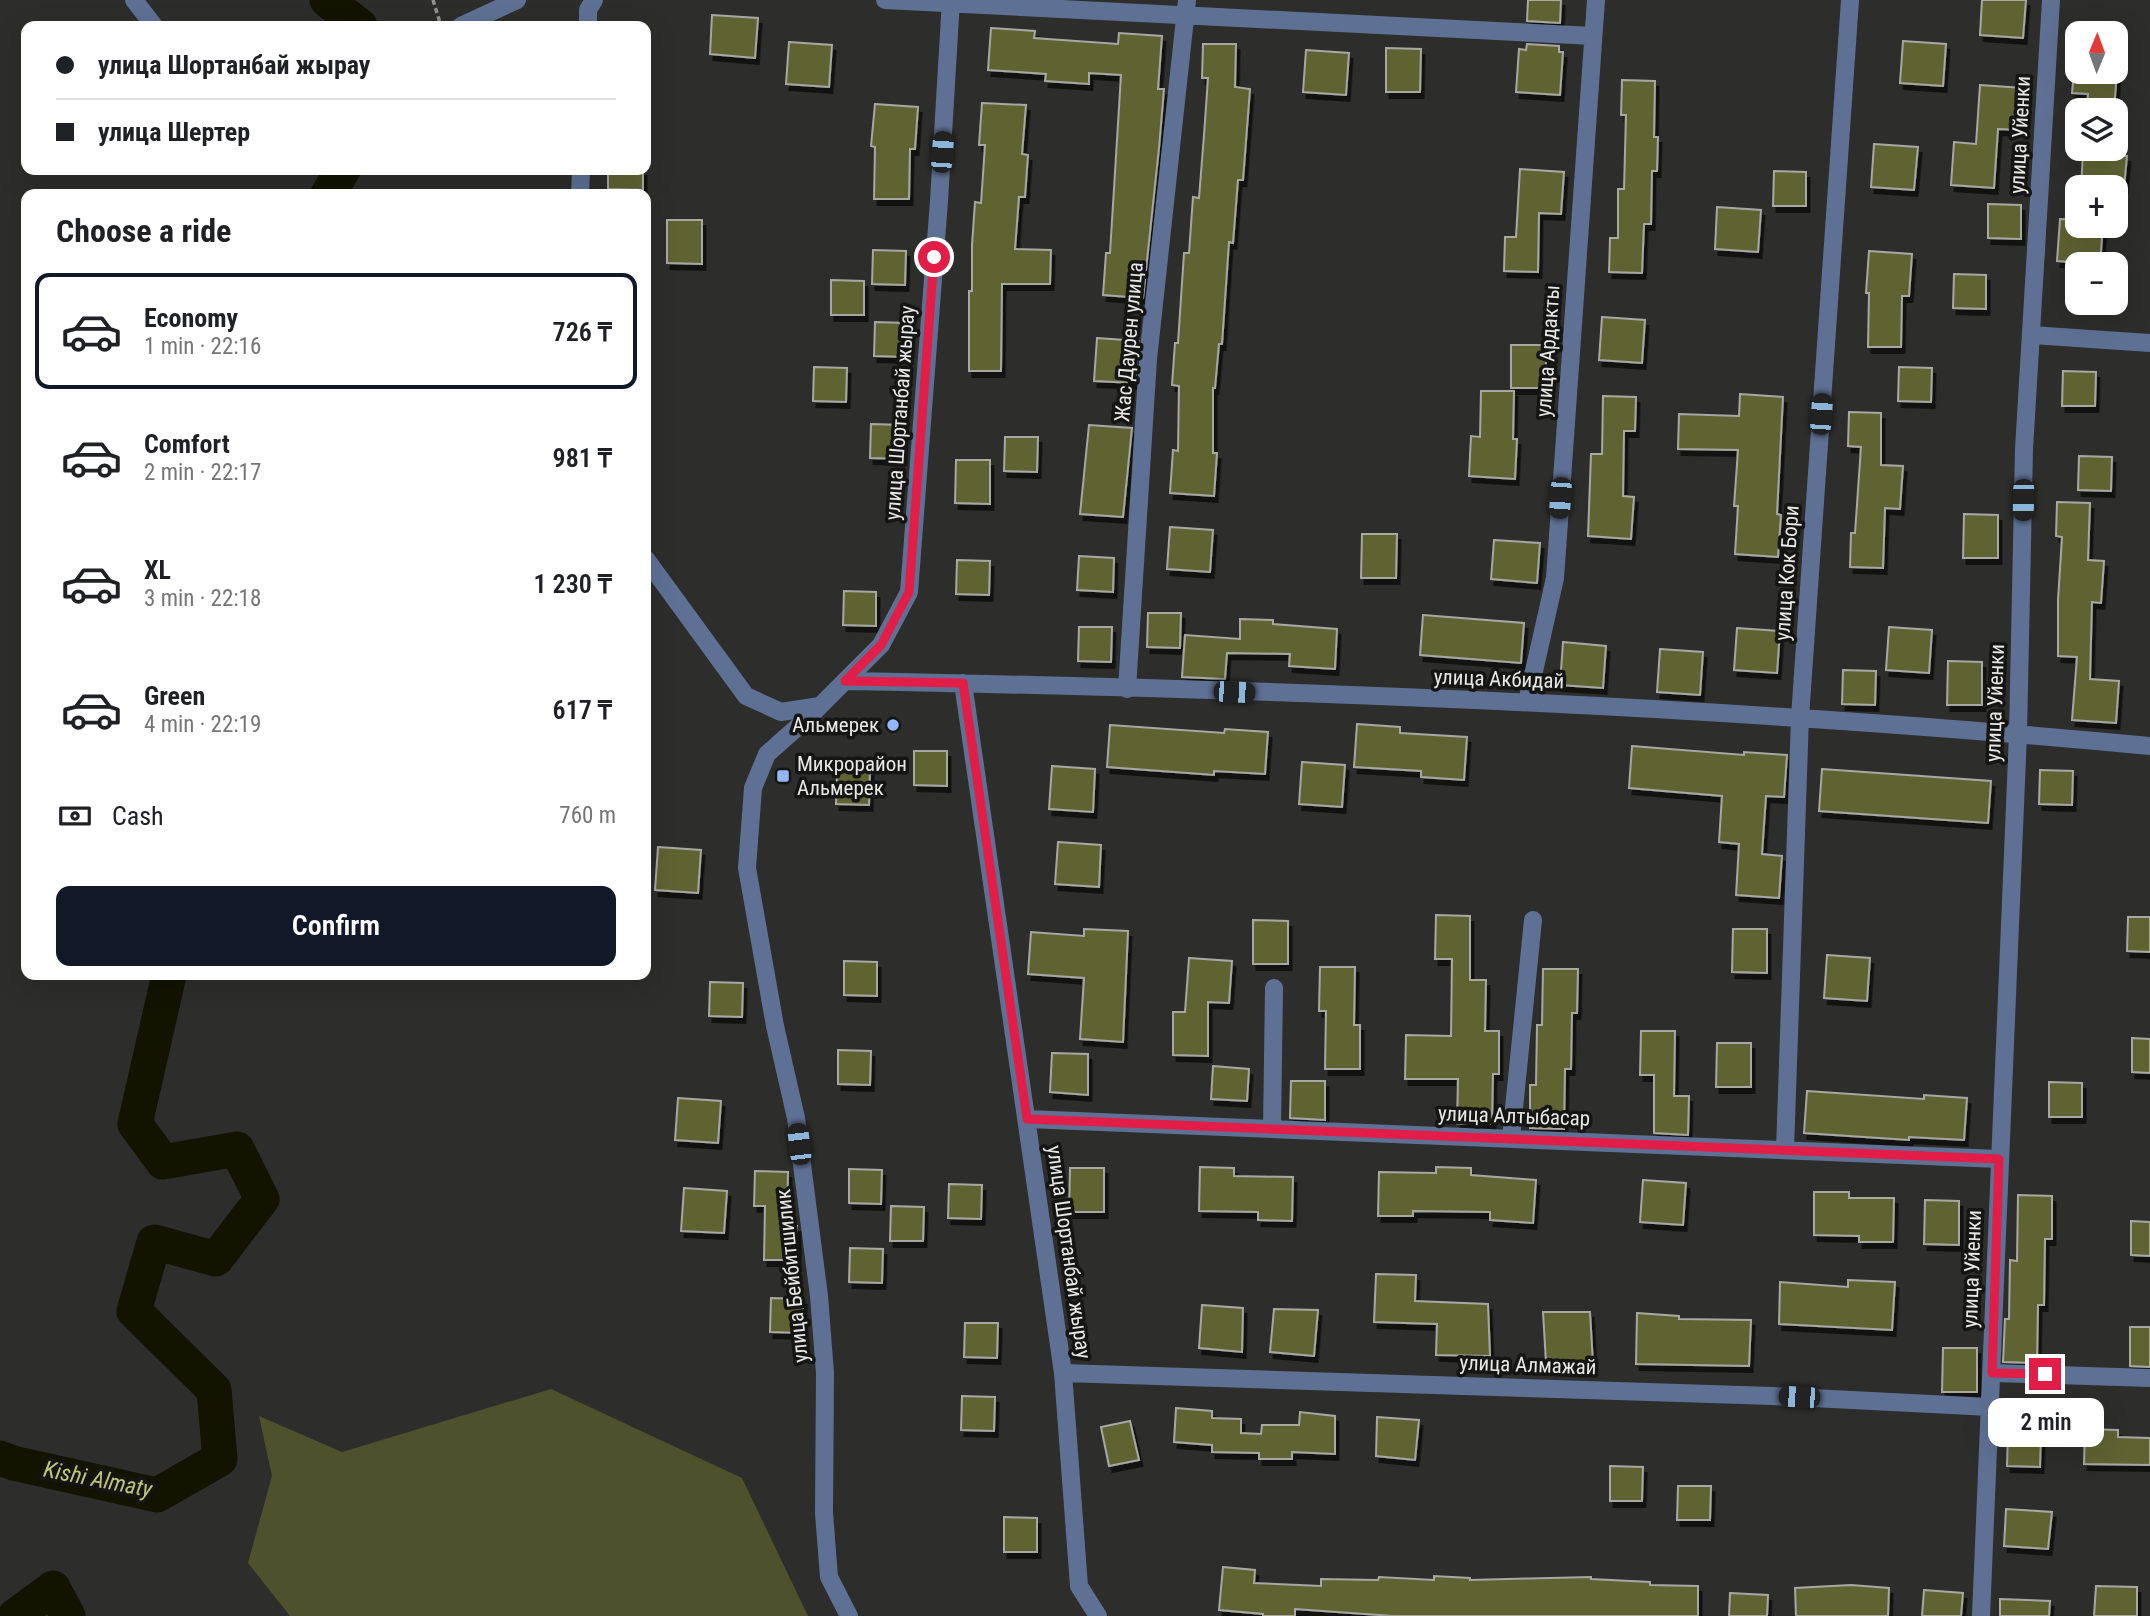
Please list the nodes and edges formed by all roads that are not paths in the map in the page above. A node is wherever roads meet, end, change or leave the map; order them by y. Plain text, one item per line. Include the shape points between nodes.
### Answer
1 (134, 0) edge
2 (517, 0) edge
3 (594, 0) edge
4 (886, 0) edge
5 (1596, 0) edge
6 (1850, 0) edge
7 (2051, 0) edge
8 (951, 2) edge
9 (1186, 7) edge
10 (150, 21) edge
11 (472, 21) edge
12 (588, 21) edge
13 (1593, 36) junction
14 (2031, 335) junction
15 (2150, 343) edge
16 (651, 566) edge
17 (845, 681) junction
18 (963, 683) junction
19 (1127, 689) junction
20 (1527, 702) junction
21 (820, 706) junction
22 (1800, 717) junction
23 (2018, 734) junction
24 (2150, 746) edge
25 (1533, 920) dead end
26 (1274, 988) dead end
27 (1027, 1119) junction
28 (1272, 1129) junction
29 (1511, 1138) junction
30 (1785, 1150) junction
31 (1999, 1159) junction
32 (1063, 1373) junction
33 (1992, 1373) junction
34 (2150, 1378) edge
35 (1990, 1407) junction
36 (849, 1616) edge
37 (1098, 1616) edge
38 (1981, 1616) edge

1 - 10 street
2 - 11 street
3 - 12 street
4 - 8 street
5 - 13 street, улица Ардакты
6 - 22 street, улица Кок Бори
7 - 14 street, улица Уйенки
8 - 9 street
8 - 17 street, улица Шортанбай жырау via 909,592 881,645
9 - 13 street
9 - 19 street, Жас Даурен улица via 1148,359
13 - 20 street, улица Ардакты via 1555,578
14 - 15 street
14 - 23 street, улица Уйенки
16 - 21 street via 746,696 781,712
17 - 18 street, улица Акбидай
17 - 21 street, улица Бейбитшилик
18 - 19 street, улица Акбидай
18 - 27 street, улица Шортанбай жырау
19 - 20 street, улица Акбидай
20 - 22 street, улица Акбидай
21 - 36 street, улица Бейбитшилик via 762,765 753,788 747,868 796,1118 824,1360 824,1513 829,1577
22 - 23 street, улица Акбидай
22 - 30 street, улица Кок Бори
23 - 24 street, улица Акбидай
23 - 31 street, улица Уйенки
25 - 29 street
26 - 28 street
27 - 28 street, улица Алтыбасар
27 - 32 street, улица Шортанбай жырау
28 - 29 street, улица Алтыбасар
29 - 30 street, улица Алтыбасар
30 - 31 street, улица Алтыбасар
31 - 33 street, улица Уйенки
32 - 35 street, улица Алмажай
32 - 37 street, улица Шортанбай жырау via 1079,1586
33 - 34 street
33 - 35 street, улица Уйенки
35 - 38 street, улица Уйенки

